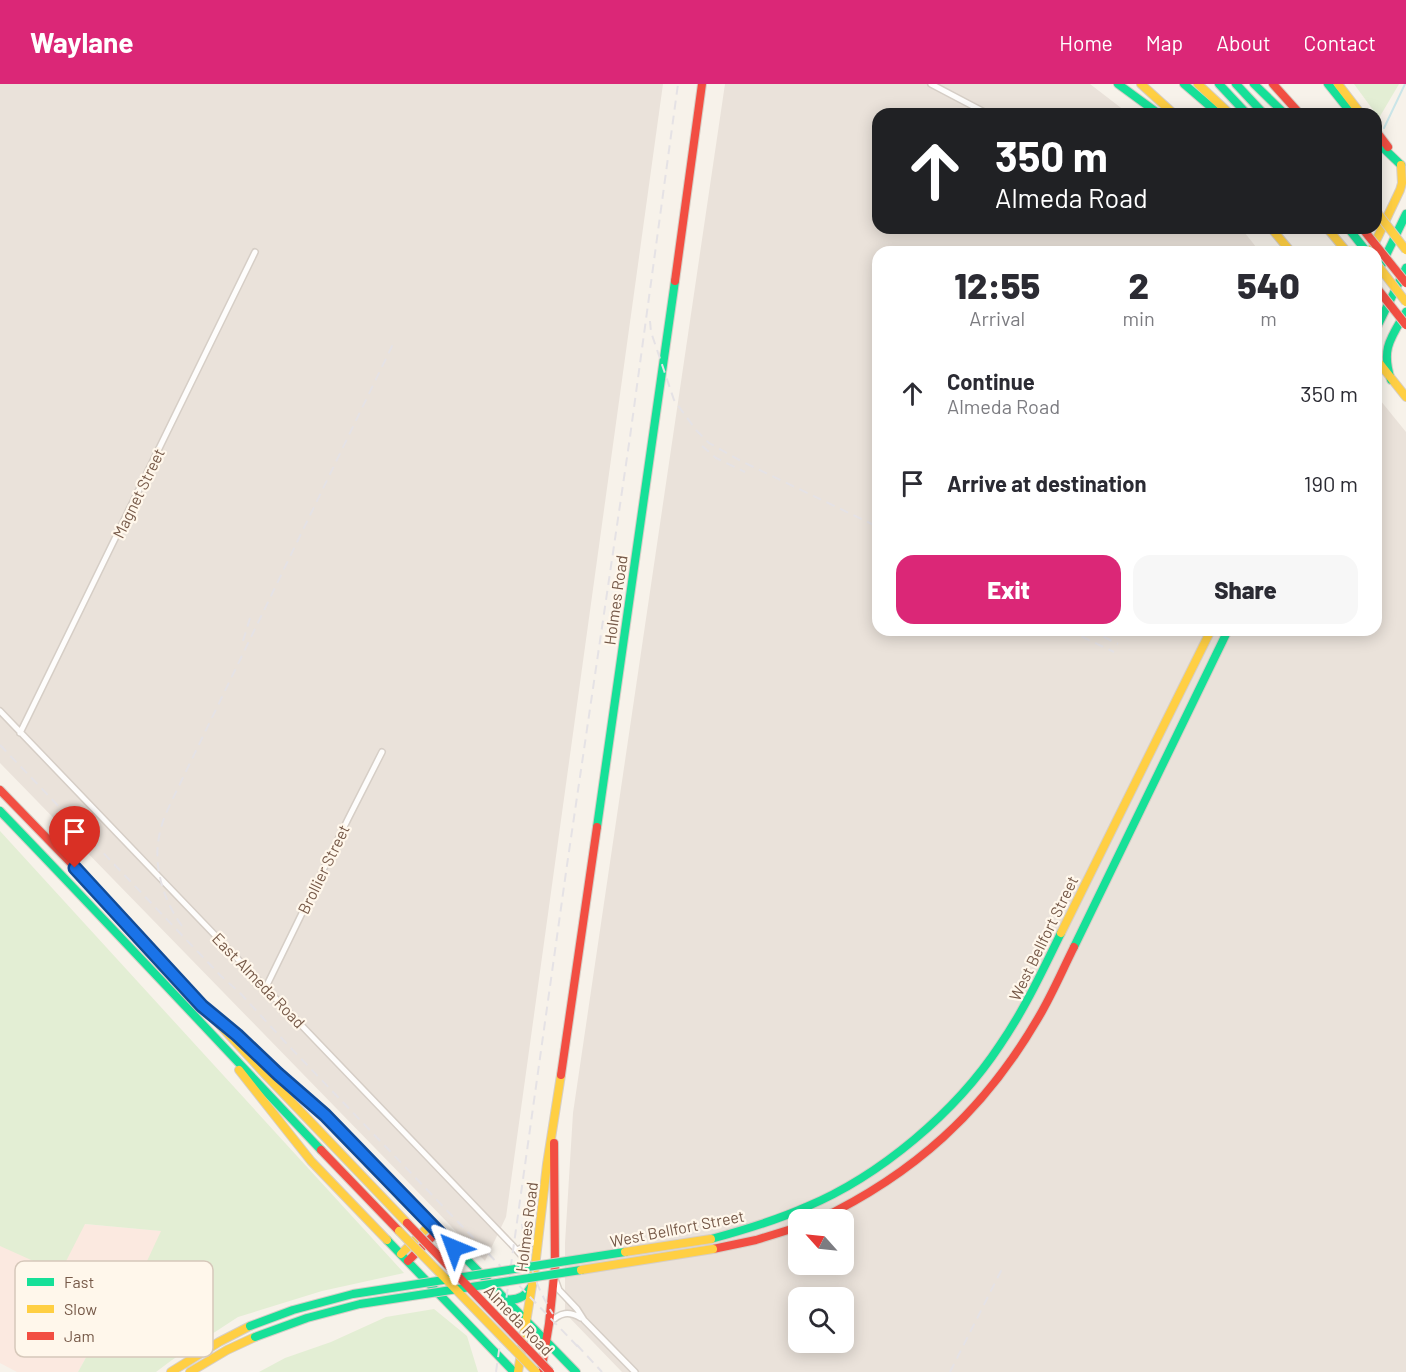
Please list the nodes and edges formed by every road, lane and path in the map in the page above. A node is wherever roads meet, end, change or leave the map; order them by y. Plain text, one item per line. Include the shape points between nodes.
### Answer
1 (702, 84) edge
2 (931, 84) edge
3 (1118, 84) edge
4 (1141, 84) edge
5 (1184, 84) edge
6 (1198, 84) edge
7 (1219, 84) edge
8 (1236, 84) edge
9 (1254, 84) edge
10 (1273, 84) edge
11 (1328, 84) edge
12 (1338, 84) edge
13 (977, 108) edge
14 (1151, 108) edge
15 (1167, 108) edge
16 (1212, 108) edge
17 (1224, 108) edge
18 (1241, 108) edge
19 (1258, 108) edge
20 (1279, 108) edge
21 (1295, 108) edge
22 (1347, 108) edge
23 (1356, 108) edge
24 (1382, 139) edge
25 (1382, 147) edge
26 (1404, 168) edge
27 (1406, 214) edge
28 (1382, 219) edge
29 (1382, 227) edge
30 (1276, 234) edge
31 (1332, 234) edge
32 (1353, 234) edge
33 (1367, 234) edge
34 (1286, 246) edge
35 (1342, 246) edge
36 (1364, 246) edge
37 (1378, 246) edge
38 (1382, 250) edge
39 (1406, 250) edge
40 (255, 252) dead end
41 (1382, 257) edge
42 (1382, 269) edge
43 (1405, 276) edge
44 (1382, 295) edge
45 (1406, 302) edge
46 (1406, 312) edge
47 (1382, 318) edge
48 (1406, 325) edge
49 (1382, 367) edge
50 (1391, 380) junction
51 (1406, 397) edge
52 (1208, 636) edge
53 (1225, 636) edge
54 (1, 714) edge
55 (20, 733) junction
56 (382, 752) dead end
57 (1134, 786) junction
58 (0, 790) edge
59 (1148, 794) junction
60 (0, 812) edge
61 (266, 987) junction
62 (202, 1006) junction
63 (211, 1034) junction
64 (947, 1111) junction
65 (555, 1120) junction
66 (958, 1124) junction
67 (841, 1209) edge
68 (431, 1224) junction
69 (788, 1230) edge
70 (438, 1231) junction
71 (537, 1242) junction
72 (517, 1250) junction
73 (401, 1254) junction
74 (408, 1261) junction
75 (534, 1270) junction
76 (554, 1277) junction
77 (531, 1287) junction
78 (504, 1299) junction
79 (584, 1320) junction
80 (526, 1322) junction
81 (549, 1324) junction
82 (545, 1341) junction
83 (213, 1346) edge
84 (195, 1357) edge
85 (171, 1372) edge
86 (190, 1372) edge
87 (516, 1372) edge
88 (536, 1372) edge
89 (541, 1372) edge
90 (550, 1372) edge
91 (576, 1372) edge
92 (635, 1372) edge

1 - 65 main road, Holmes Road
2 - 13 street
3 - 14 main road
4 - 15 main road
5 - 16 main road
6 - 17 main road
7 - 18 main road
8 - 19 main road
9 - 20 main road
10 - 21 main road
11 - 22 main road
12 - 23 main road
24 - 26 main road
25 - 26 main road
26 - 29 main road via 1398,196
27 - 41 main road
28 - 39 main road, bridge
30 - 34 main road
31 - 35 main road
32 - 36 main road
33 - 37 main road, bridge
38 - 43 main road, bridge
40 - 55 street, Magnet Street
42 - 45 main road, bridge
43 - 47 main road
44 - 48 main road, bridge
46 - 50 main road via 1386,356
49 - 50 main road
50 - 51 main road
52 - 57 main road, West Bellfort Street
53 - 59 main road, West Bellfort Street
54 - 55 street, East Almeda Road
55 - 61 street, East Almeda Road
56 - 61 street, Brollier Street
57 - 59 main road
57 - 64 main road, West Bellfort Street via 1018,1019 984,1069
58 - 62 main road, Almeda Road
59 - 66 main road, West Bellfort Street via 1039,1018 998,1079
60 - 63 main road, Almeda Road
61 - 72 street, East Almeda Road
62 - 68 main road via 325,1115
62 - 90 main road, Almeda Road, bridge
63 - 73 main road via 300,1148
63 - 88 main road, Almeda Road, bridge
64 - 66 main road
64 - 83 main road, West Bellfort Street, bridge via 900,1152 843,1189 806,1208 745,1230 711,1239 353,1294 293,1310
65 - 71 main road, Holmes Road
65 - 76 main road, Holmes Road
66 - 67 main road, West Bellfort Street via 900,1174
68 - 70 main road
68 - 73 main road
69 - 86 main road, West Bellfort Street, bridge via 713,1249 325,1312 255,1337
70 - 74 main road
70 - 78 main road
71 - 72 street
71 - 75 main road, Holmes Road
72 - 75 street, East Almeda Road
73 - 74 main road
74 - 87 main road
75 - 77 main road, Holmes Road
76 - 79 street via 559,1290
76 - 81 main road, Holmes Road
77 - 78 main road via 522,1297
77 - 80 main road, Holmes Road
78 - 80 main road
79 - 81 street via 566,1313
79 - 92 street
80 - 82 main road
80 - 87 main road, Holmes Road
81 - 82 main road, Holmes Road
82 - 89 main road, Holmes Road
82 - 91 main road
84 - 85 main road, West Bellfort Street, bridge

